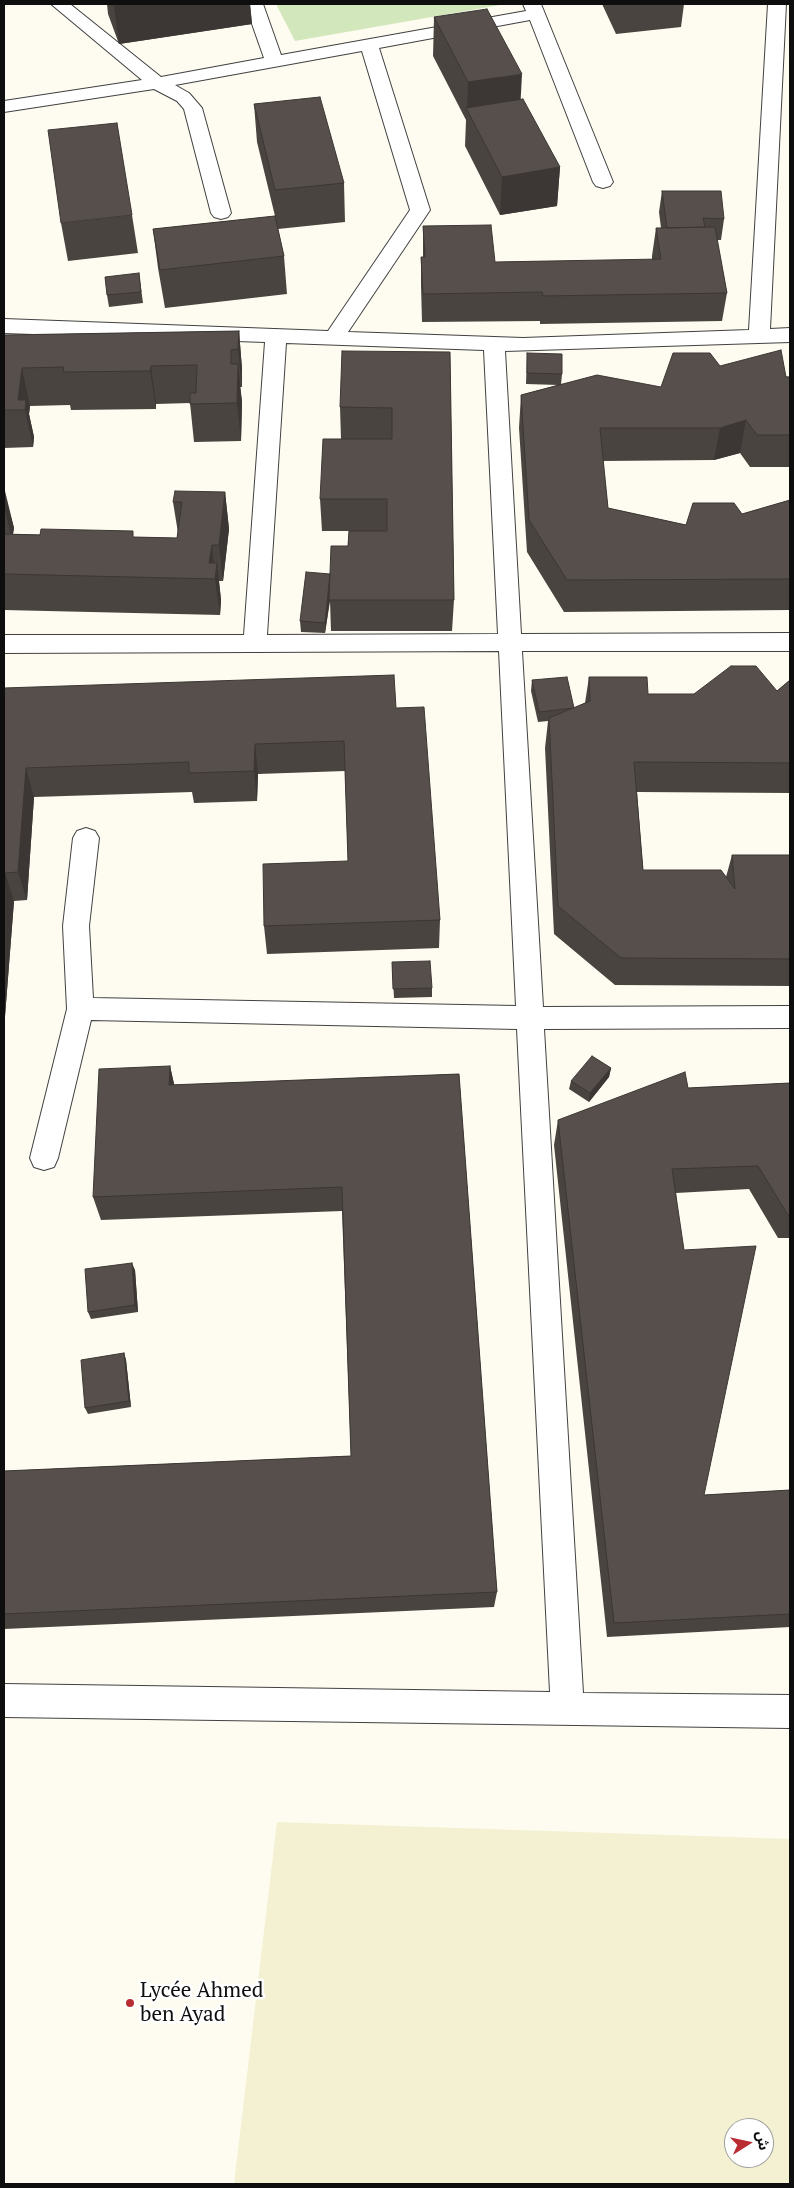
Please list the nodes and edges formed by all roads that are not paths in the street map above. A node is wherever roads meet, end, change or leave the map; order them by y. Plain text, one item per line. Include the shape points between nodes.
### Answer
1 (60, 4) edge
2 (254, 4) edge
3 (777, 4) edge
4 (534, 9) edge
5 (368, 43) junction
6 (274, 62) junction
7 (157, 83) junction
8 (4, 107) edge
9 (604, 182) dead end
10 (221, 213) dead end
11 (4, 326) edge
12 (759, 335) junction
13 (790, 335) edge
14 (276, 338) junction
15 (333, 340) junction
16 (494, 344) junction
17 (790, 642) edge
18 (511, 643) junction
19 (4, 644) edge
20 (255, 644) junction
21 (86, 838) dead end
22 (80, 1009) junction
23 (790, 1016) edge
24 (530, 1018) junction
25 (44, 1158) dead end
26 (4, 1701) edge
27 (567, 1709) junction
28 (790, 1712) edge

1 - 7 street
2 - 6 street
3 - 12 street
4 - 5 street
4 - 9 street
5 - 6 street
5 - 15 street via 420,210
6 - 7 street
7 - 8 street
7 - 10 street via 183,97 193,108
11 - 14 street
12 - 13 street
12 - 16 street
14 - 15 street
14 - 20 street
15 - 16 street
16 - 18 street
17 - 18 street
18 - 20 street
18 - 24 street
19 - 20 street
21 - 22 street via 76,926
22 - 24 street
22 - 25 street
23 - 24 street
24 - 27 street
26 - 27 street
27 - 28 street

